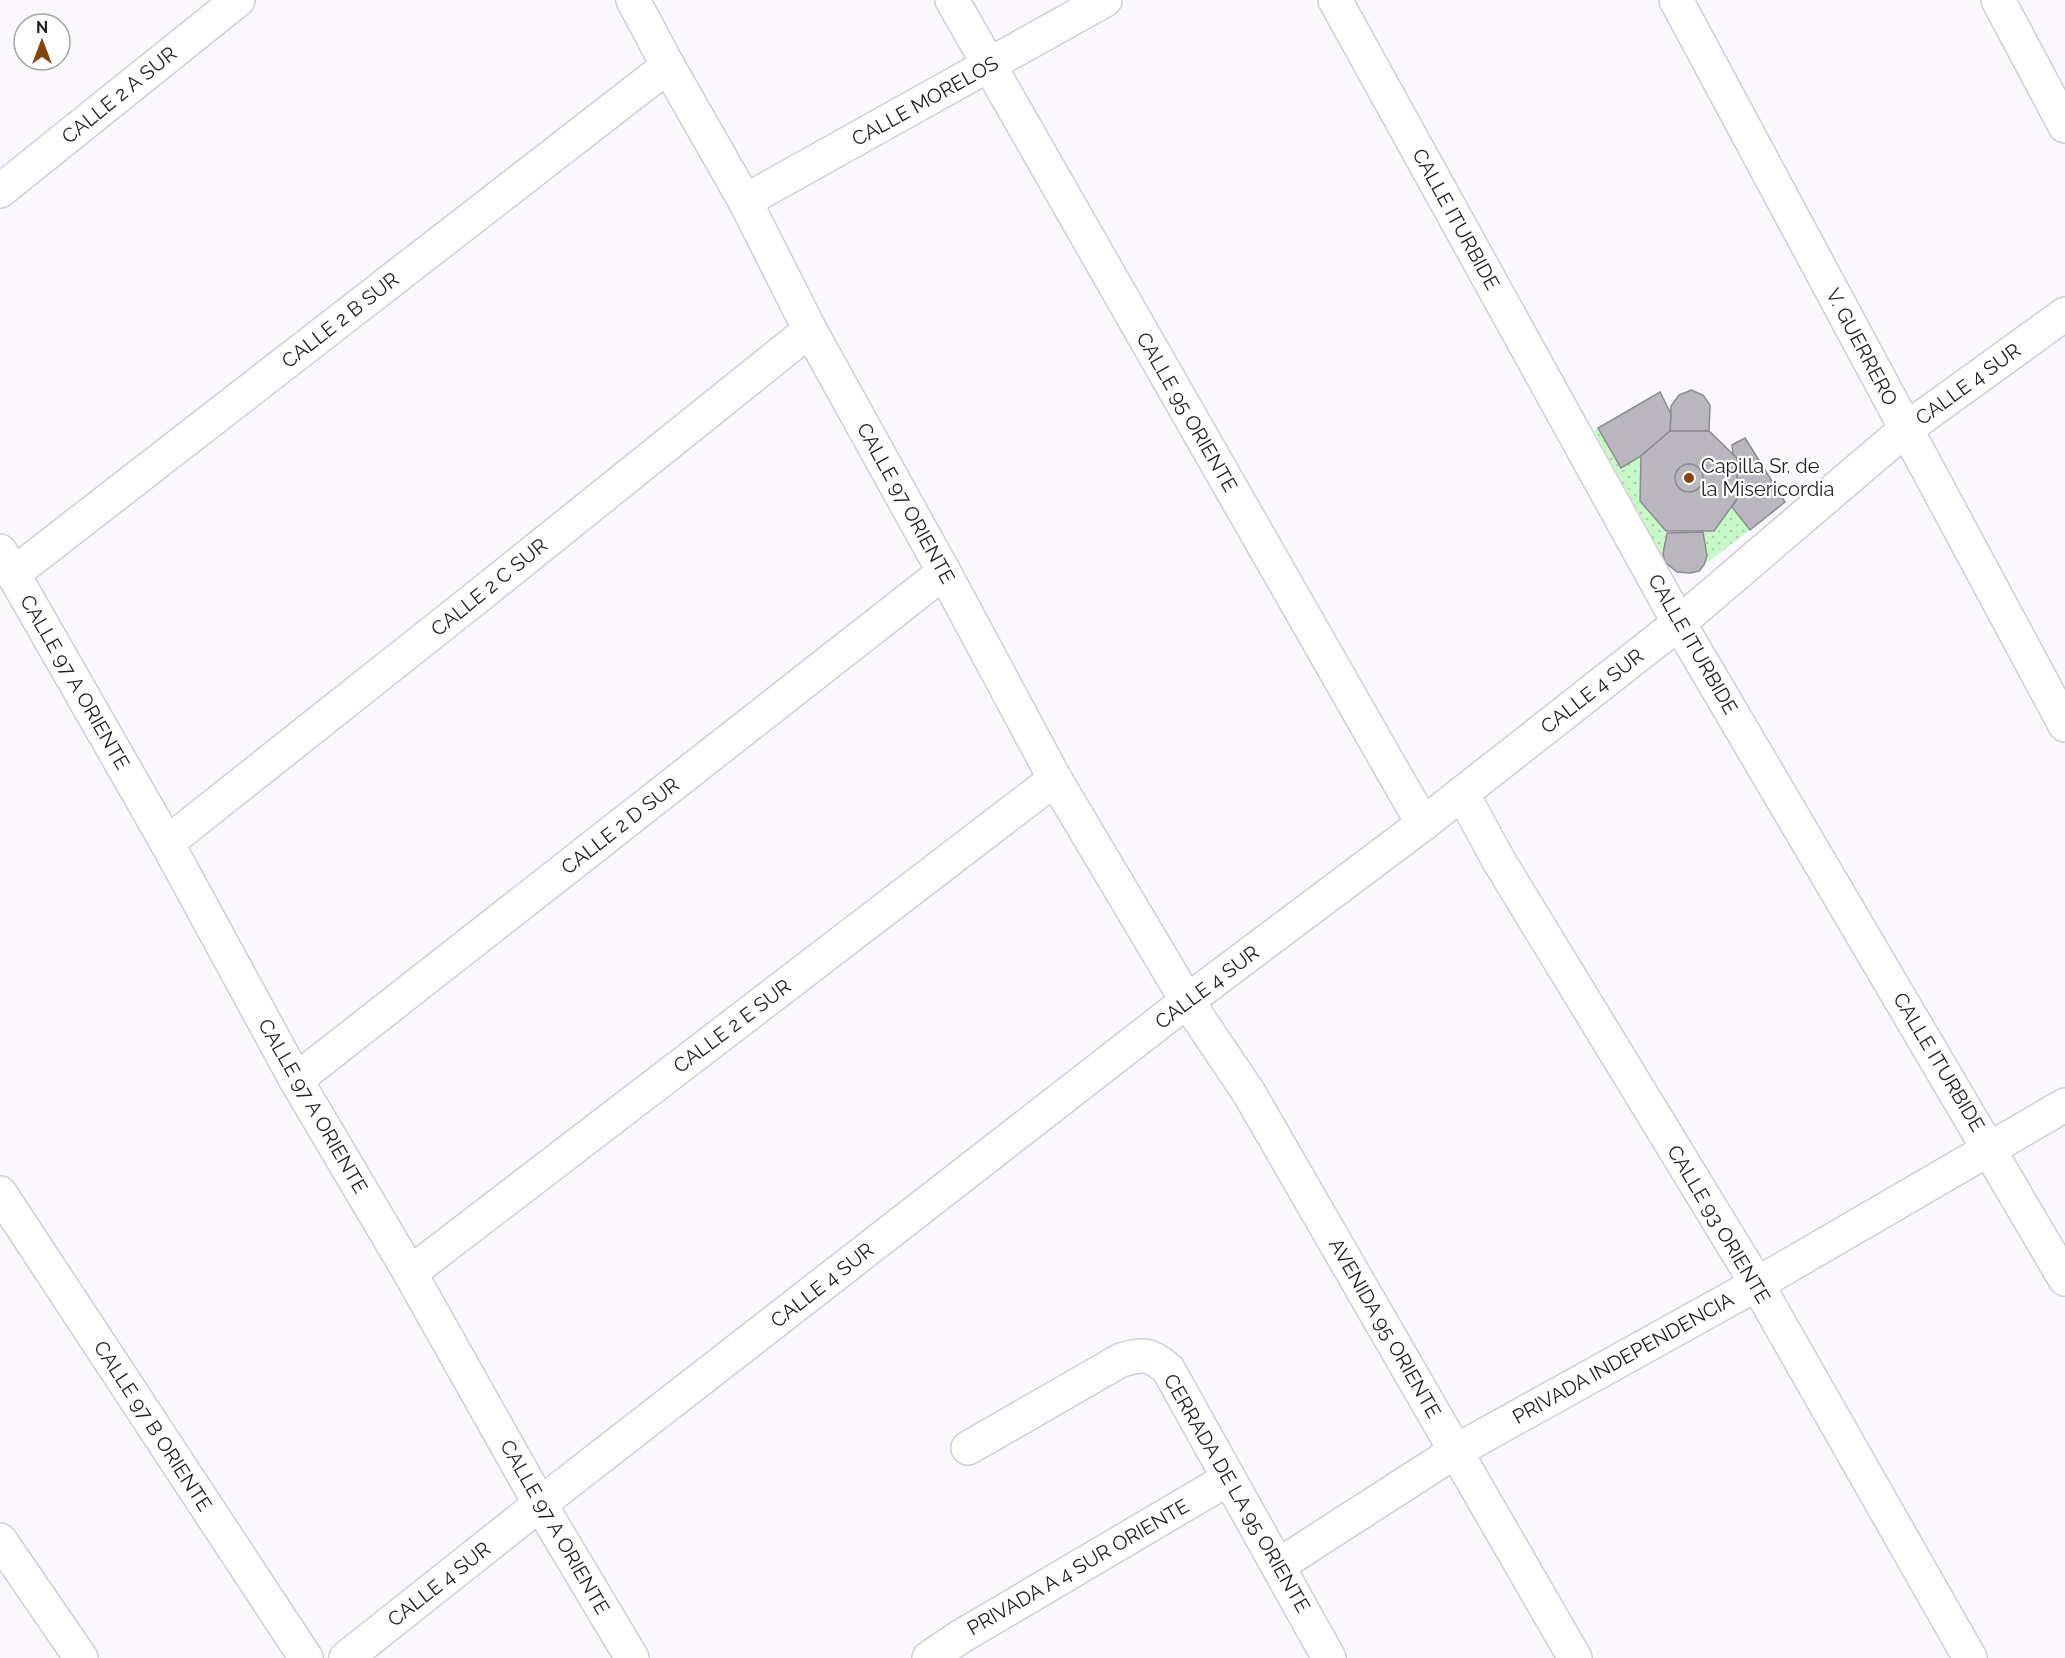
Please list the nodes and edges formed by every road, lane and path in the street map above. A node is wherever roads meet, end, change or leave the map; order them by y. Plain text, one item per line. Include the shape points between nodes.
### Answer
1 (238, 0) edge
2 (633, 0) edge
3 (952, 0) edge
4 (1105, 0) edge
5 (1335, 0) edge
6 (1676, 0) edge
7 (1998, 0) edge
8 (668, 66) junction
9 (988, 66) junction
10 (2065, 126) edge
11 (0, 191) edge
12 (745, 201) junction
13 (2065, 314) edge
14 (810, 330) junction
15 (1906, 429) junction
16 (7, 563) edge
17 (944, 572) junction
18 (1679, 623) junction
19 (2065, 725) edge
20 (1055, 779) junction
21 (1462, 793) junction
22 (1423, 824) junction
23 (167, 843) junction
24 (1187, 1001) junction
25 (296, 1080) junction
26 (2065, 1105) edge
27 (1991, 1150) junction
28 (0, 1193) edge
29 (410, 1273) junction
30 (2065, 1279) edge
31 (1757, 1284) junction
32 (968, 1448) dead end
33 (1456, 1451) junction
34 (1228, 1479) junction
35 (540, 1504) junction
36 (0, 1540) edge
37 (1279, 1565) junction
38 (81, 1658) edge
39 (306, 1658) edge
40 (346, 1658) edge
41 (632, 1658) edge
42 (929, 1658) edge
43 (1329, 1658) edge
44 (1575, 1658) edge
45 (1970, 1658) edge

1 - 11 street, CALLE 2 A SUR
2 - 8 street, CALLE 97 ORIENTE
3 - 9 street, CALLE 95 ORIENTE
4 - 9 street, CALLE MORELOS
5 - 18 street, CALLE ITURBIDE
6 - 15 street, V. GUERRERO
7 - 10 street
8 - 12 street, CALLE 97 ORIENTE
8 - 16 street, CALLE 2 B SUR
9 - 12 street, CALLE MORELOS
9 - 22 street, CALLE 95 ORIENTE
12 - 14 street, CALLE 97 ORIENTE
13 - 15 street, CALLE 4 SUR
14 - 17 street, CALLE 97 ORIENTE
14 - 23 street, CALLE 2 C SUR
15 - 18 street, CALLE 4 SUR
15 - 19 street, V. GUERRERO
16 - 23 street, CALLE 97 A ORIENTE
17 - 20 street, CALLE 97 ORIENTE
17 - 25 street, CALLE 2 D SUR
18 - 21 street, CALLE 4 SUR
18 - 27 street, CALLE ITURBIDE
20 - 24 street, CALLE 97 ORIENTE
20 - 29 street, CALLE 2 E SUR
21 - 22 street, CALLE 4 SUR
21 - 31 street, CALLE 93 ORIENTE via 1505,871
22 - 24 street, CALLE 4 SUR
23 - 25 street, CALLE 97 A ORIENTE
24 - 33 street, AVENIDA 95 ORIENTE via 1249,1093
24 - 35 street, CALLE 4 SUR
25 - 29 street, CALLE 97 A ORIENTE
26 - 27 street, PRIVADA INDEPENDENCIA
27 - 30 street, CALLE ITURBIDE
27 - 31 street, PRIVADA INDEPENDENCIA
28 - 39 street, CALLE 97 B ORIENTE
29 - 35 street, CALLE 97 A ORIENTE
31 - 33 street, PRIVADA INDEPENDENCIA
31 - 45 street, CALLE 93 ORIENTE
32 - 34 street, CERRADA DE LA 95 ORIENTE via 1121,1360 1146,1355 1168,1369
33 - 37 street, PRIVADA INDEPENDENCIA
33 - 44 street, AVENIDA 95 ORIENTE
34 - 37 street, CERRADA DE LA 95 ORIENTE
34 - 42 street, PRIVADA A 4 SUR ORIENTE
35 - 40 street, CALLE 4 SUR
35 - 41 street, CALLE 97 A ORIENTE
36 - 38 street
37 - 43 street, CERRADA DE LA 95 ORIENTE

